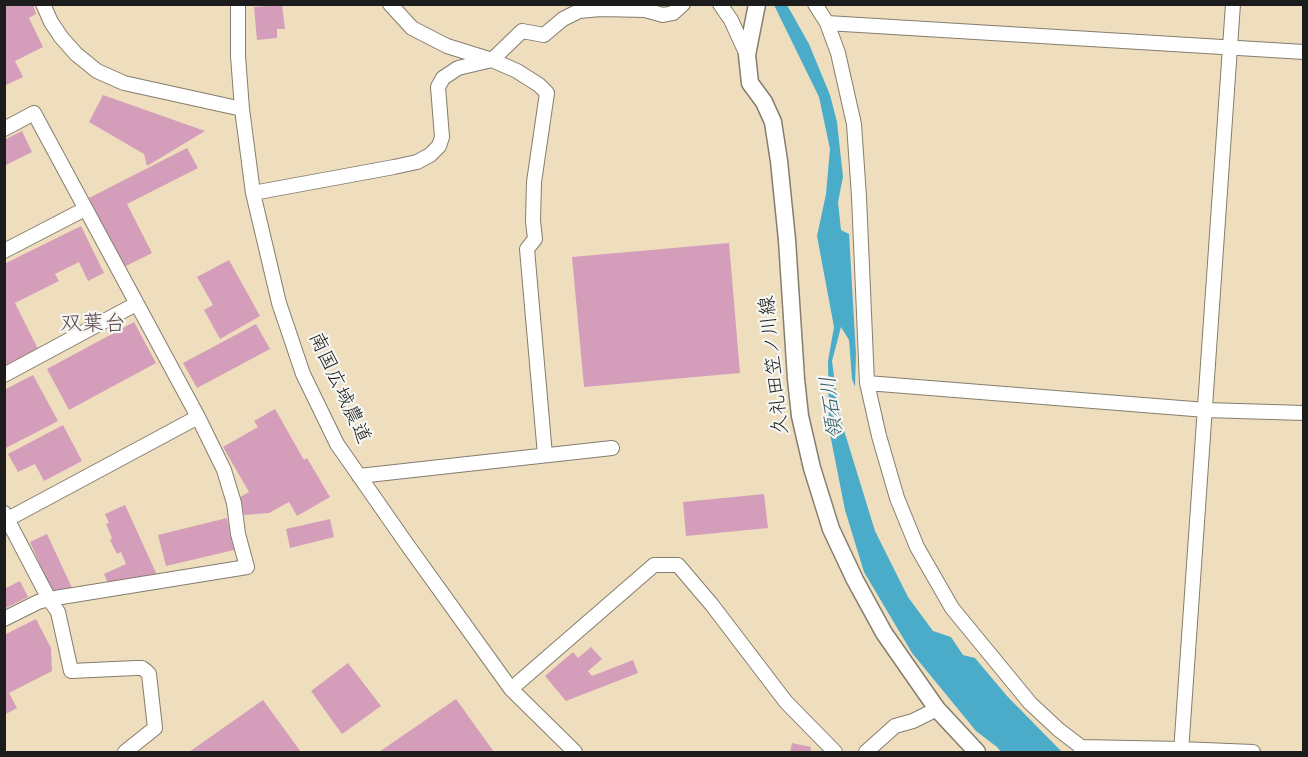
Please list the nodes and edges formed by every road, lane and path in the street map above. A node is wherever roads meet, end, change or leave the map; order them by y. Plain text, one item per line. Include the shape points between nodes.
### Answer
1 (43, 4) edge
2 (238, 4) edge
3 (390, 4) edge
4 (683, 4) edge
5 (720, 4) edge
6 (757, 4) edge
7 (815, 4) edge
8 (1233, 4) edge
9 (826, 23) junction
10 (1230, 47) junction
11 (749, 48) junction
12 (1304, 52) edge
13 (492, 60) junction
14 (242, 109) junction
15 (4, 129) edge
16 (253, 193) junction
17 (85, 209) junction
18 (4, 251) edge
19 (136, 304) junction
20 (4, 375) edge
21 (867, 383) junction
22 (1206, 410) junction
23 (1304, 413) edge
24 (198, 417) junction
25 (612, 448) dead end
26 (545, 455) junction
27 (359, 476) junction
28 (6, 516) edge
29 (50, 599) junction
30 (4, 619) edge
31 (511, 689) junction
32 (937, 709) junction
33 (1084, 750) edge
34 (1181, 751) edge
35 (125, 753) edge
36 (575, 753) edge
37 (835, 753) edge
38 (866, 753) edge
39 (977, 753) edge
40 (1253, 753) edge

1 - 14 street via 61,37 97,71 124,83
2 - 14 street, 南国広域農道
3 - 13 street via 424,35
4 - 13 street via 673,13 663,15 645,10 579,11 544,35 522,31
5 - 11 street
6 - 11 main road, 久礼田笠ノ川線
7 - 9 street
8 - 10 street
9 - 10 street
9 - 21 street via 838,53 854,124
10 - 12 street
10 - 22 street
11 - 32 main road, 久礼田笠ノ川線 via 750,83 773,122 778,151 800,416 812,468 831,529 855,580 885,633
13 - 16 street via 458,68 443,78 438,87 442,136 430,155 394,167
13 - 26 street via 547,93 534,182 535,239 527,249
14 - 16 street, 南国広域農道
15 - 17 street via 34,113
16 - 27 street, 南国広域農道 via 279,303 303,374 337,444
17 - 18 street
17 - 19 street
19 - 20 street
19 - 24 street
21 - 22 street
21 - 33 street via 897,498 917,547 952,608 1030,703
22 - 23 street
22 - 34 street
24 - 28 street
24 - 29 street via 224,470 247,567
25 - 26 street
26 - 27 street
27 - 31 street, 南国広域農道
28 - 29 street
29 - 30 street
29 - 35 street via 58,612 71,671 142,668 149,674 155,728
31 - 36 street, 南国広域農道
31 - 37 street via 654,565 678,565 786,702
32 - 38 street via 913,722 895,726
32 - 39 main road, 久礼田笠ノ川線
33 - 34 street
34 - 40 street

